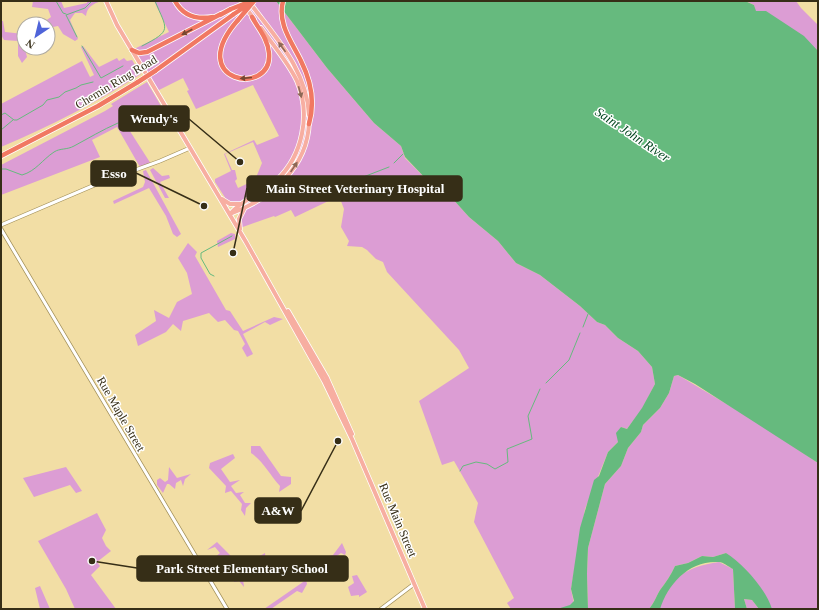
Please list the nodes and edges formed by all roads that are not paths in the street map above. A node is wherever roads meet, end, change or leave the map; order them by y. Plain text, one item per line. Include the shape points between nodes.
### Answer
1 (106, 1) edge
2 (175, 1) edge
3 (241, 1) edge
4 (251, 1) edge
5 (283, 1) edge
6 (221, 14) junction
7 (252, 17) junction
8 (132, 50) junction
9 (309, 124) junction
10 (190, 148) junction
11 (1, 156) edge
12 (219, 197) junction
13 (242, 204) junction
14 (246, 208) junction
15 (230, 214) junction
16 (1, 225) edge
17 (1, 229) edge
18 (241, 233) junction
19 (414, 584) junction
20 (226, 609) edge
21 (382, 609) edge
22 (425, 609) edge

1 - 8 main road, Rue Main Street
2 - 6 highway via 184,13 194,18
3 - 7 main road
4 - 6 highway, bridge
7 -> 4 highway, bridge via 264,38 269,59 264,71 251,78 237,78 230,75 221,64 223,39
9 -> 4 main road via 306,91 298,72
4 - 11 highway, Chemin Ring Road, bridge via 138,82 98,106
5 - 9 highway via 282,16 286,32 309,81 312,110
6 -> 8 highway via 147,52 139,53
7 -> 13 main road via 296,80 303,105 304,122 300,141 288,166 271,185
8 - 10 main road, Rue Main Street
14 -> 9 main road via 269,193 293,169 304,148
10 - 12 main road, Rue Main Street
10 - 16 street
12 - 13 main road via 230,204
12 - 15 main road, Rue Main Street
13 - 15 main road
14 - 15 main road
14 - 18 main road via 241,212 239,219
15 - 18 main road, Rue Main Street
17 - 20 street, Rue Maple Street
18 - 19 main road, Rue Main Street via 324,381 352,438
19 - 21 street
19 - 22 main road, Rue Main Street

